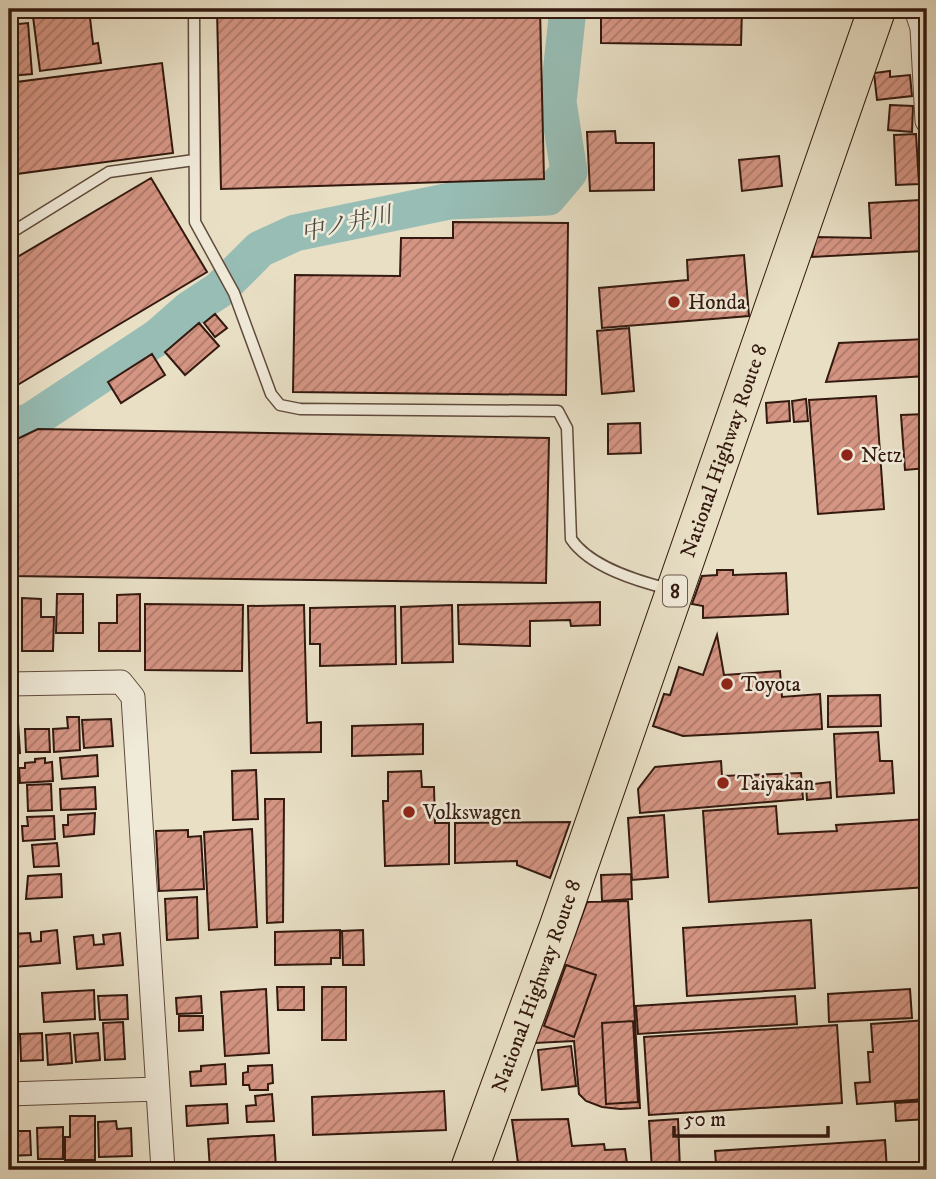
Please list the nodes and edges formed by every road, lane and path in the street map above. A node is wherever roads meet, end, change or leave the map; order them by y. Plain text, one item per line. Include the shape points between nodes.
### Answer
1 (194, 9) edge
2 (877, 9) edge
3 (916, 9) edge
4 (927, 121) edge
5 (194, 160) junction
6 (9, 234) edge
7 (676, 591) junction
8 (9, 684) edge
9 (9, 1088) edge
10 (157, 1089) junction
11 (9, 1094) edge
12 (163, 1170) edge
13 (468, 1170) edge

1 - 5 lane
2 - 7 highway, National Highway Route 8 / 8
3 - 4 street via 922,28
5 - 6 lane via 109,172
5 - 7 lane via 195,222 221,265 264,380 280,405 300,409 558,411 567,428 571,539 580,552 641,582
7 - 13 highway, National Highway Route 8 / 8
8 - 10 street via 121,682 133,697
9 - 11 street
10 - 11 street
10 - 12 street

